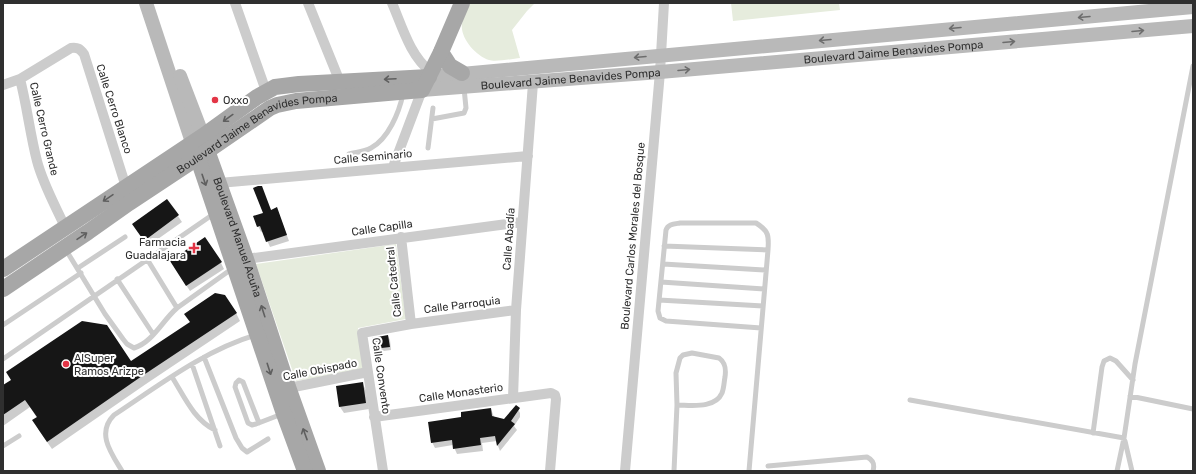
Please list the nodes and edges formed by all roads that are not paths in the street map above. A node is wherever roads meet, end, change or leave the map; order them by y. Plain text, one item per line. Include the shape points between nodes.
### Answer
1 (146, 3) edge
2 (156, 3) edge
3 (235, 3) edge
4 (308, 3) edge
5 (392, 3) edge
6 (462, 3) edge
7 (664, 3) edge
8 (1193, 7) edge
9 (1193, 26) edge
10 (441, 52) junction
11 (660, 55) junction
12 (1193, 66) edge
13 (660, 72) junction
14 (20, 79) junction
15 (427, 80) junction
16 (463, 80) junction
17 (340, 82) junction
18 (533, 83) junction
19 (3, 84) edge
20 (266, 91) junction
21 (404, 92) junction
22 (433, 108) dead end
23 (432, 119) junction
24 (200, 147) junction
25 (428, 148) dead end
26 (349, 154) dead end
27 (528, 156) junction
28 (393, 167) junction
29 (219, 182) junction
30 (126, 187) junction
31 (215, 213) junction
32 (522, 222) junction
33 (60, 230) junction
34 (125, 237) dead end
35 (401, 237) junction
36 (664, 246) junction
37 (65, 248) junction
38 (768, 250) junction
39 (146, 259) junction
40 (240, 263) junction
41 (663, 264) junction
42 (3, 269) edge
43 (766, 270) junction
44 (79, 271) junction
45 (29, 272) junction
46 (117, 279) junction
47 (661, 282) junction
48 (3, 289) edge
49 (764, 289) junction
50 (94, 296) junction
51 (660, 300) junction
52 (763, 306) junction
53 (177, 308) junction
54 (516, 310) junction
55 (411, 324) junction
56 (3, 325) edge
57 (761, 328) junction
58 (263, 333) junction
59 (153, 334) junction
60 (204, 357) junction
61 (3, 359) edge
62 (192, 364) junction
63 (368, 372) junction
64 (172, 377) junction
65 (1133, 380) junction
66 (282, 389) junction
67 (1130, 396) junction
68 (513, 398) junction
69 (910, 400) dead end
70 (677, 405) junction
71 (1193, 409) edge
72 (290, 411) junction
73 (374, 417) junction
74 (259, 423) junction
75 (215, 430) junction
76 (1093, 433) junction
77 (19, 436) dead end
78 (1124, 438) junction
79 (268, 439) dead end
80 (3, 446) edge
81 (220, 446) dead end
82 (768, 466) dead end
83 (122, 471) edge
84 (305, 471) edge
85 (318, 471) edge
86 (383, 471) edge
87 (550, 471) edge
88 (625, 471) edge
89 (674, 471) edge
90 (748, 471) edge
91 (873, 471) edge
92 (1117, 471) edge
93 (1132, 471) edge

1 - 24 street, Boulevard Manuel Acuña
2 - 24 street, Boulevard Manuel Acuña
3 - 20 street
4 - 17 street
5 - 15 street
6 - 10 main road
7 - 11 street, Boulevard Carlos Morales del Bosque
8 -> 11 street, Boulevard Jaime Benavides Pompa
13 -> 9 street, Boulevard Jaime Benavides Pompa
10 - 15 main road
10 - 16 main road
11 - 13 street, Boulevard Carlos Morales del Bosque
11 -> 16 street, Boulevard Jaime Benavides Pompa
12 - 65 lane
13 - 18 street, Boulevard Jaime Benavides Pompa
13 - 88 street, Boulevard Carlos Morales del Bosque
14 - 19 street
14 - 30 street, Calle Cerro Blanco via 71,48 79,49 84,54
14 - 33 street, Calle Cerro Grande via 37,161
15 - 16 street, Boulevard Jaime Benavides Pompa
15 -> 17 main road, Boulevard Jaime Benavides Pompa
15 - 21 main road, Boulevard Jaime Benavides Pompa
15 - 28 street
16 - 18 street, Boulevard Jaime Benavides Pompa
16 - 23 lane via 466,108 464,113
17 - 20 main road, Boulevard Jaime Benavides Pompa via 284,85
18 - 27 street, Calle Abadía
20 -> 24 main road, Boulevard Jaime Benavides Pompa
21 - 24 main road, Boulevard Jaime Benavides Pompa via 296,101 277,105
21 - 26 lane via 390,126 379,141 369,149
22 - 23 lane
23 - 25 lane
24 - 29 main road, Boulevard Manuel Acuña
24 - 30 main road, Boulevard Jaime Benavides Pompa
24 -> 31 main road, Boulevard Manuel Acuña
37 -> 24 main road, Boulevard Jaime Benavides Pompa via 129,203
27 - 28 street, Calle Seminario
27 - 32 street, Calle Abadía
28 - 29 street, Calle Seminario
29 - 40 main road, Boulevard Manuel Acuña
30 -> 33 main road, Boulevard Jaime Benavides Pompa
31 - 39 lane
31 - 40 main road, Boulevard Manuel Acuña
32 - 35 street, Calle Capilla
32 - 54 street, Calle Abadía
33 - 42 main road, Boulevard Jaime Benavides Pompa
33 - 45 main road via 34,259
34 - 44 lane
35 - 40 street, Calle Capilla
35 - 55 street, Calle Catedral
36 - 38 lane
36 - 38 lane via 666,230 672,224 756,223 768,234
36 - 41 lane
37 - 44 lane
37 - 45 main road, Boulevard Jaime Benavides Pompa
38 - 43 lane
39 - 46 lane
39 - 53 lane
40 - 53 lane
40 - 58 main road, Boulevard Manuel Acuña
41 - 43 lane
41 - 47 lane
43 - 49 lane
44 - 50 lane
44 - 56 lane
45 - 48 main road, Boulevard Jaime Benavides Pompa
46 - 50 lane
46 - 59 lane
47 - 49 lane
47 - 51 lane
49 - 52 lane
50 - 59 lane via 130,346 138,346
50 - 61 lane
51 - 52 lane
51 - 57 lane via 658,314 663,320
52 - 57 lane
53 - 59 lane
54 - 55 street, Calle Parroquia
54 - 68 street, Calle Abadía
55 - 63 street, Calle Convento via 362,333
57 - 90 lane
58 - 60 lane via 233,342
58 - 66 main road, Boulevard Manuel Acuña
60 - 62 lane
60 - 79 lane via 242,448 247,452
62 - 64 lane
62 - 75 lane
63 - 66 street, Calle Obispado
63 - 73 street, Calle Convento
64 - 75 lane via 197,417
64 - 83 lane via 108,421 105,436
65 - 67 lane
65 - 76 lane via 1116,361 1110,358 1104,361
66 - 72 main road, Boulevard Manuel Acuña
67 - 71 lane
67 - 78 lane
68 - 73 street, Calle Monasterio
68 - 87 street, Calle Monasterio via 551,393 555,395
69 - 76 lane
70 - 70 lane via 705,404 717,400 722,393 726,374 722,360 692,353 683,354 676,373
70 - 89 lane
72 - 74 lane
72 - 84 main road, Boulevard Manuel Acuña
85 -> 72 main road, Boulevard Manuel Acuña
73 - 86 street, Calle Convento
74 - 74 lane via 250,424 247,421 235,387 239,380 243,382
75 - 81 lane
76 - 78 lane
77 - 80 lane
78 - 92 lane
78 - 93 lane
82 - 91 lane via 867,457 873,461

